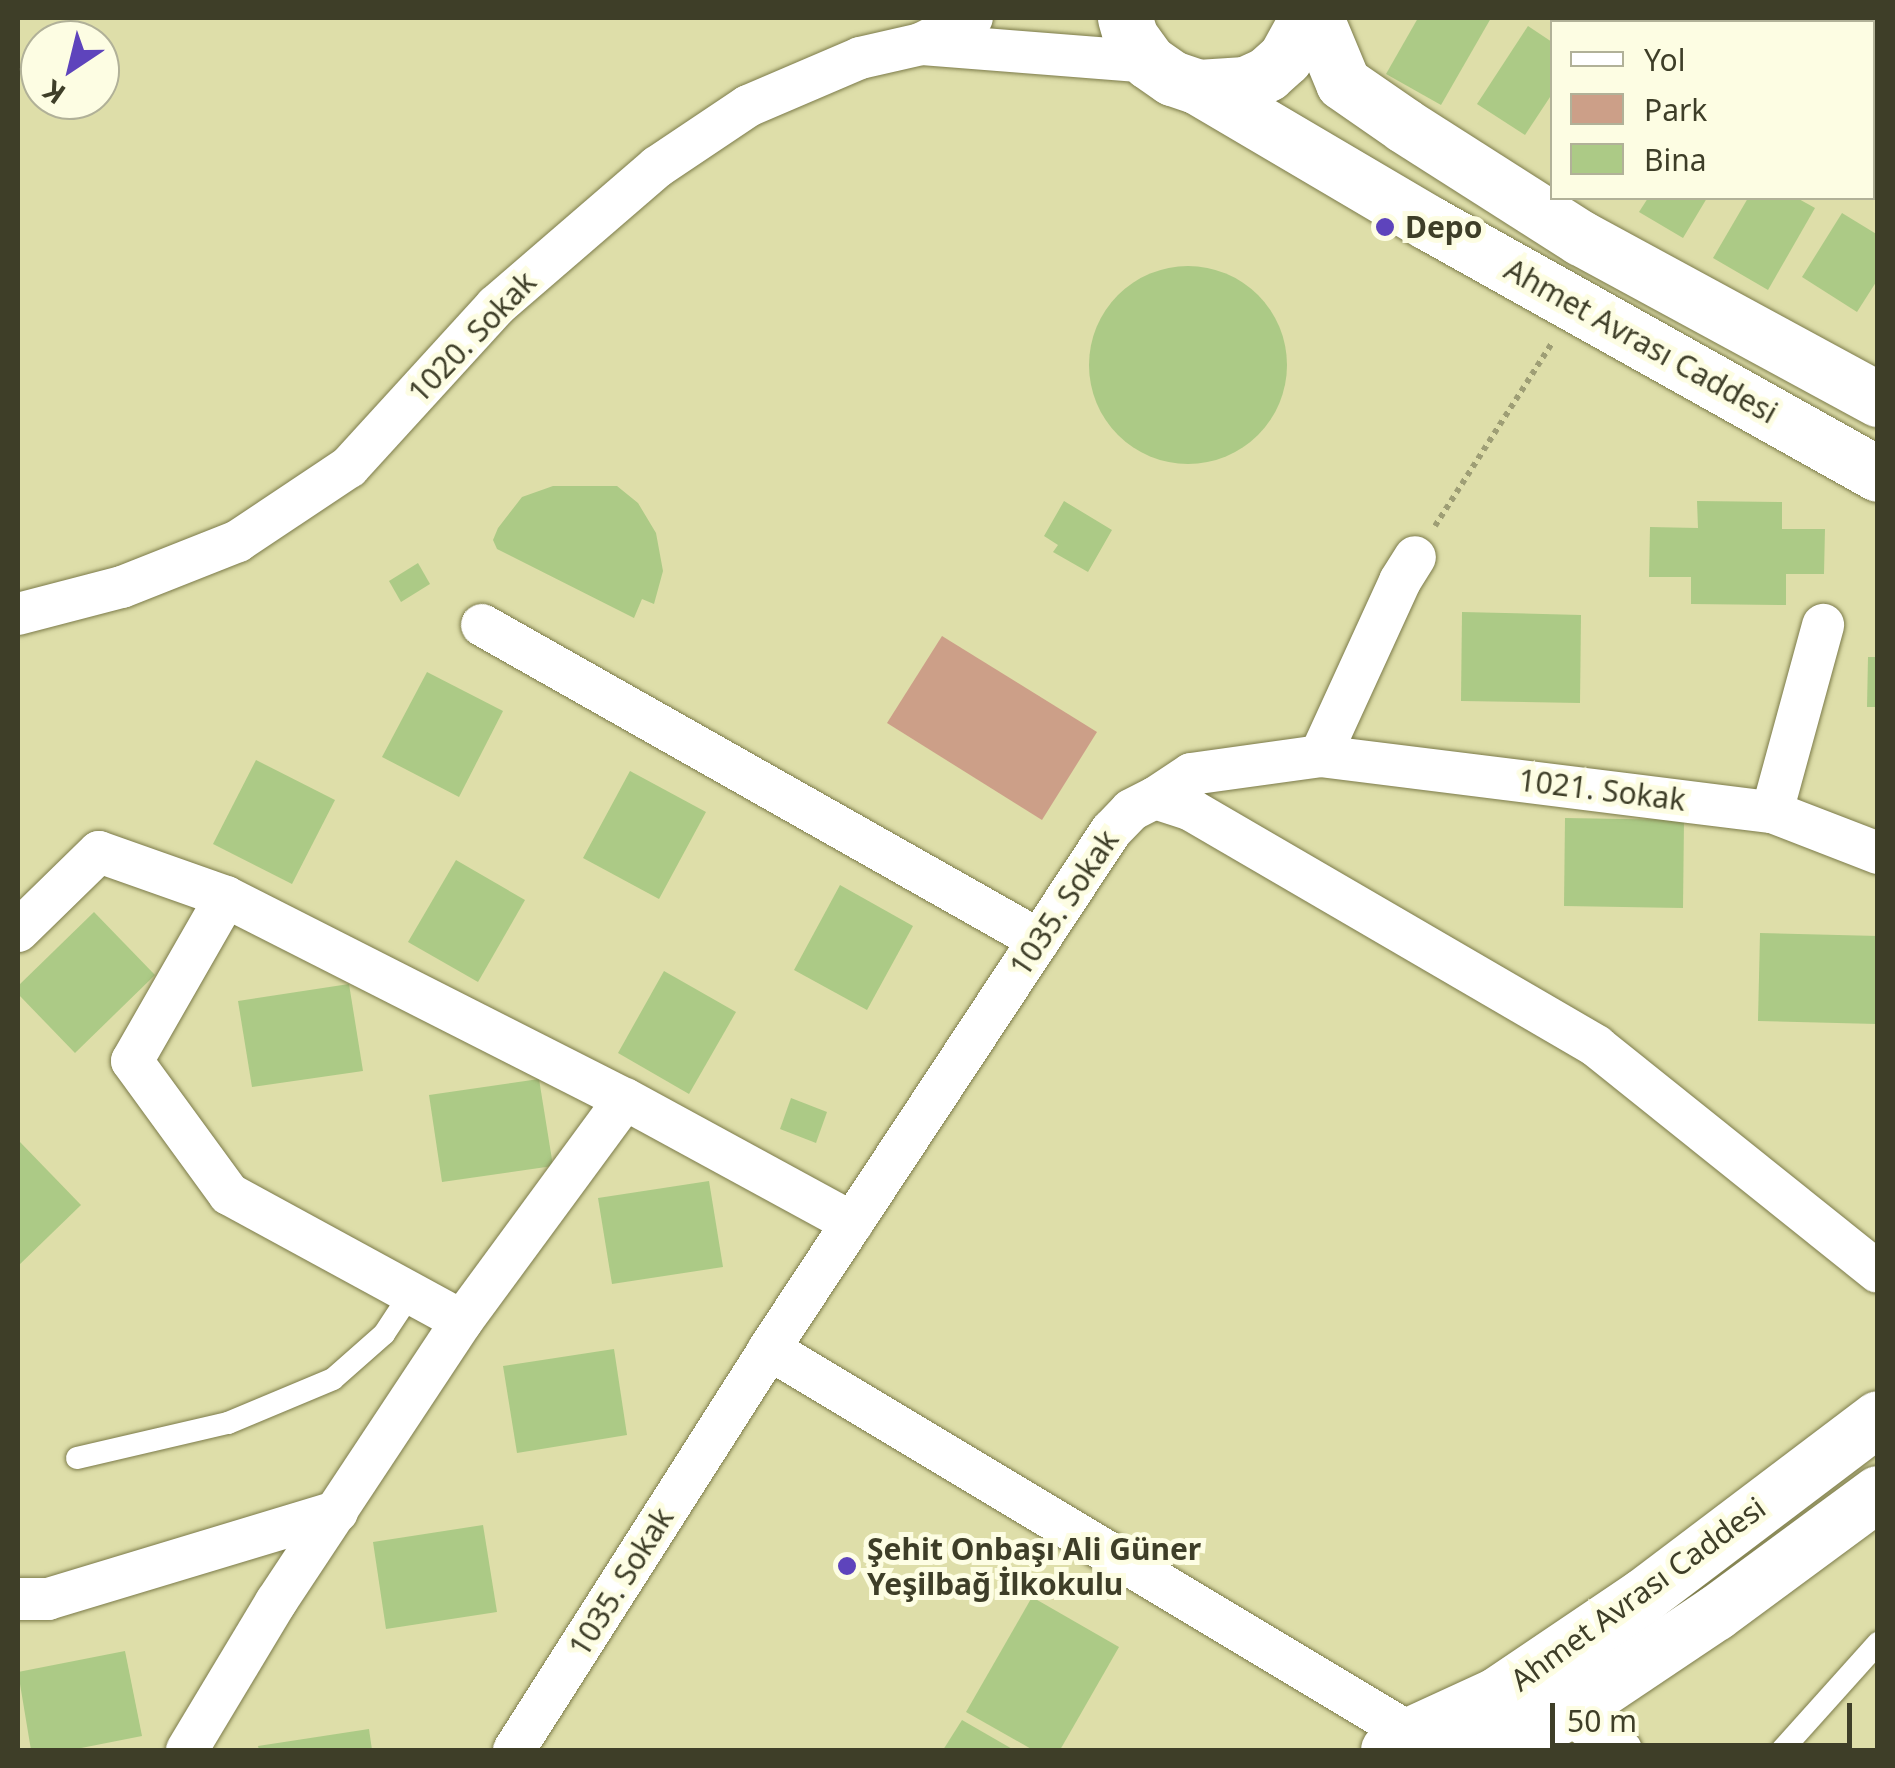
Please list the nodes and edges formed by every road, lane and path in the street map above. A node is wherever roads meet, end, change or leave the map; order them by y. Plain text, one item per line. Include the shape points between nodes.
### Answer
1 (972, 18) edge
2 (1306, 18) edge
3 (1316, 18) edge
4 (1137, 40) edge
5 (920, 44) junction
6 (1198, 87) junction
7 (1577, 305) junction
8 (1878, 399) edge
9 (1878, 474) edge
10 (1416, 556) joint
11 (18, 614) edge
12 (482, 625) dead end
13 (1823, 625) dead end
14 (1320, 756) junction
15 (1156, 798) junction
16 (1772, 812) junction
17 (1878, 853) edge
18 (226, 897) junction
19 (18, 931) edge
20 (1038, 940) junction
21 (625, 1099) junction
22 (852, 1223) junction
23 (1878, 1272) edge
24 (411, 1293) junction
25 (462, 1321) junction
26 (770, 1349) junction
27 (1878, 1418) edge
28 (76, 1458) dead end
29 (1878, 1493) edge
30 (336, 1512) junction
31 (18, 1598) edge
32 (1878, 1643) edge
33 (1496, 1695) junction
34 (1568, 1712) junction
35 (1400, 1742) edge
36 (187, 1750) edge
37 (514, 1750) edge
38 (1463, 1750) edge
39 (1498, 1750) edge
40 (1621, 1750) edge
41 (1782, 1750) edge

1 - 5 street, 1020. Sokak
2 - 6 main road via 1292,49 1266,74 1245,84
3 - 8 main road, Ahmet Avrası Caddesi via 1344,83 1406,126 1581,238
4 - 5 street, 1020. Sokak
4 - 6 main road, Ahmet Avrası Caddesi via 1172,78
5 - 11 street, 1020. Sokak via 860,58 748,106 656,167 496,306 349,466 238,540 122,588
6 - 7 main road, Ahmet Avrası Caddesi
7 - 9 main road, Ahmet Avrası Caddesi
7 - 10 path
10 - 14 street
12 - 20 street
13 - 16 street
14 - 15 street, 1021. Sokak via 1191,774
14 - 16 street, 1021. Sokak
15 - 20 street, 1035. Sokak via 1131,810 1112,831
15 - 23 street via 1191,810 1596,1046
16 - 17 street, 1021. Sokak
18 - 19 street via 99,852
18 - 21 street
18 - 24 street via 132,1061 229,1194
20 - 22 street, 1035. Sokak
21 - 22 street
21 - 25 street
22 - 26 street, 1035. Sokak
24 - 25 street
24 - 28 lane via 384,1334 334,1379 228,1423
25 - 30 street
26 - 35 street
26 - 37 street, 1035. Sokak
27 - 33 main road, Ahmet Avrası Caddesi via 1644,1596
29 - 34 main road, Ahmet Avrası Caddesi
30 - 31 street via 48,1599
30 - 36 street
32 - 41 lane
33 - 34 street
33 - 35 main road, Ahmet Avrası Caddesi
34 - 39 main road, Ahmet Avrası Caddesi
34 - 40 street
35 - 38 street

